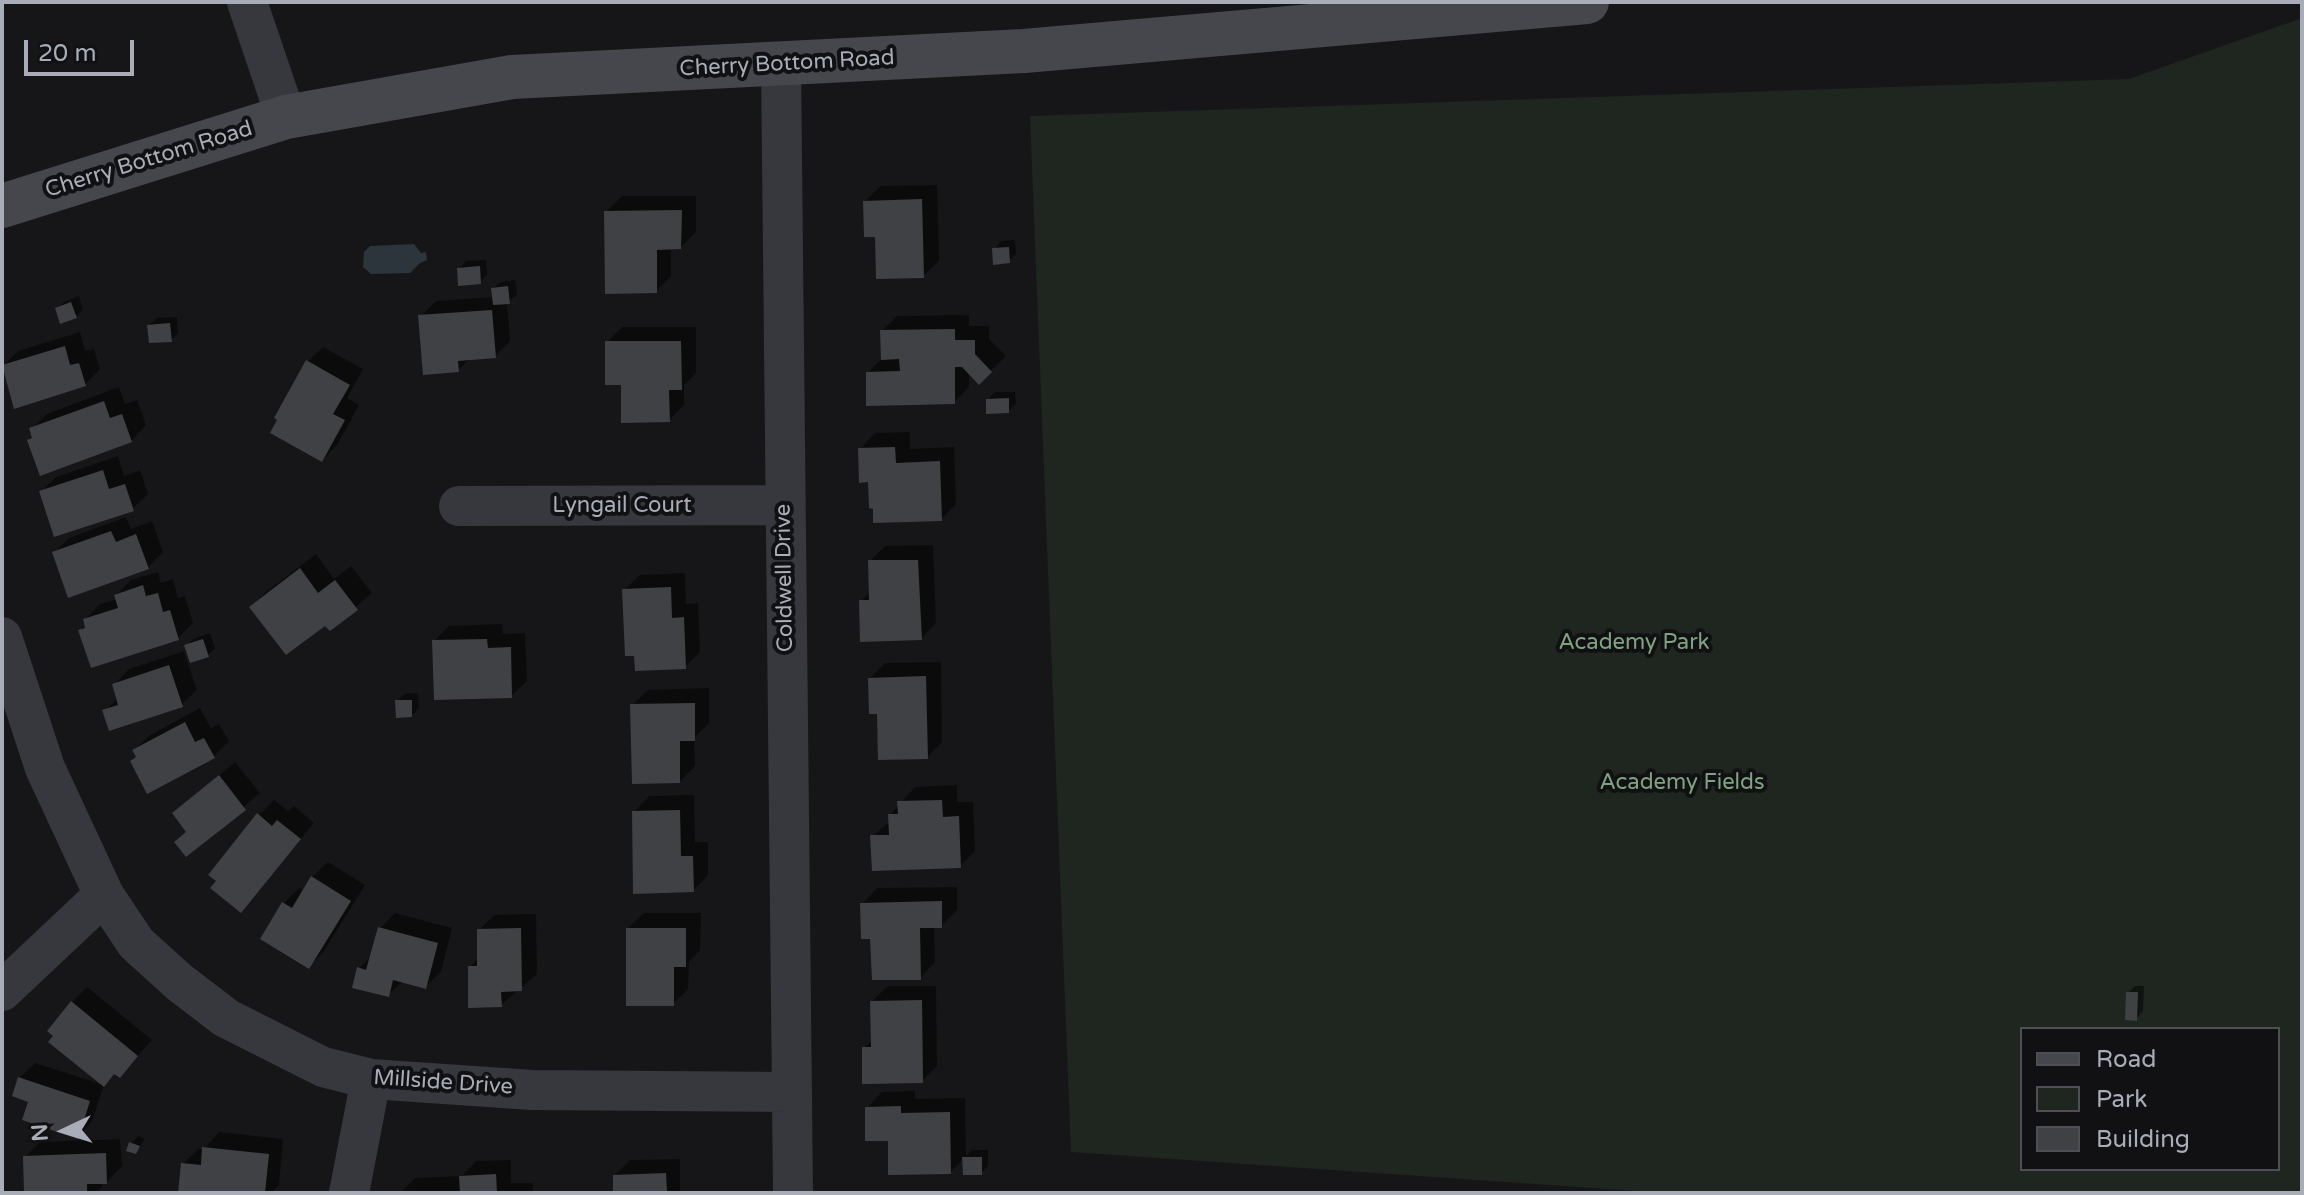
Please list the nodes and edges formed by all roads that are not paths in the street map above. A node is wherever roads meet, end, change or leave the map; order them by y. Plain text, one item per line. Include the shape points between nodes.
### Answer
1 (247, 2) edge
2 (1587, 2) edge
3 (781, 64) junction
4 (286, 117) junction
5 (2, 206) edge
6 (784, 505) junction
7 (459, 506) dead end
8 (2, 637) edge
9 (104, 895) junction
10 (2, 991) edge
11 (371, 1079) junction
12 (790, 1092) junction
13 (349, 1193) edge
14 (793, 1193) edge

1 - 4 street
2 - 3 main road, Cherry Bottom Road via 1092,46
3 - 4 main road, Cherry Bottom Road via 512,77
3 - 6 street, Coldwell Drive
4 - 5 main road, Cherry Bottom Road
6 - 7 street, Lyngail Court
6 - 12 street, Coldwell Drive
8 - 9 street, Millside Drive via 45,768
9 - 10 street
9 - 11 street, Millside Drive via 136,943 226,1018 323,1067
11 - 12 street, Millside Drive via 532,1090
11 - 13 street
12 - 14 street, Coldwell Drive

